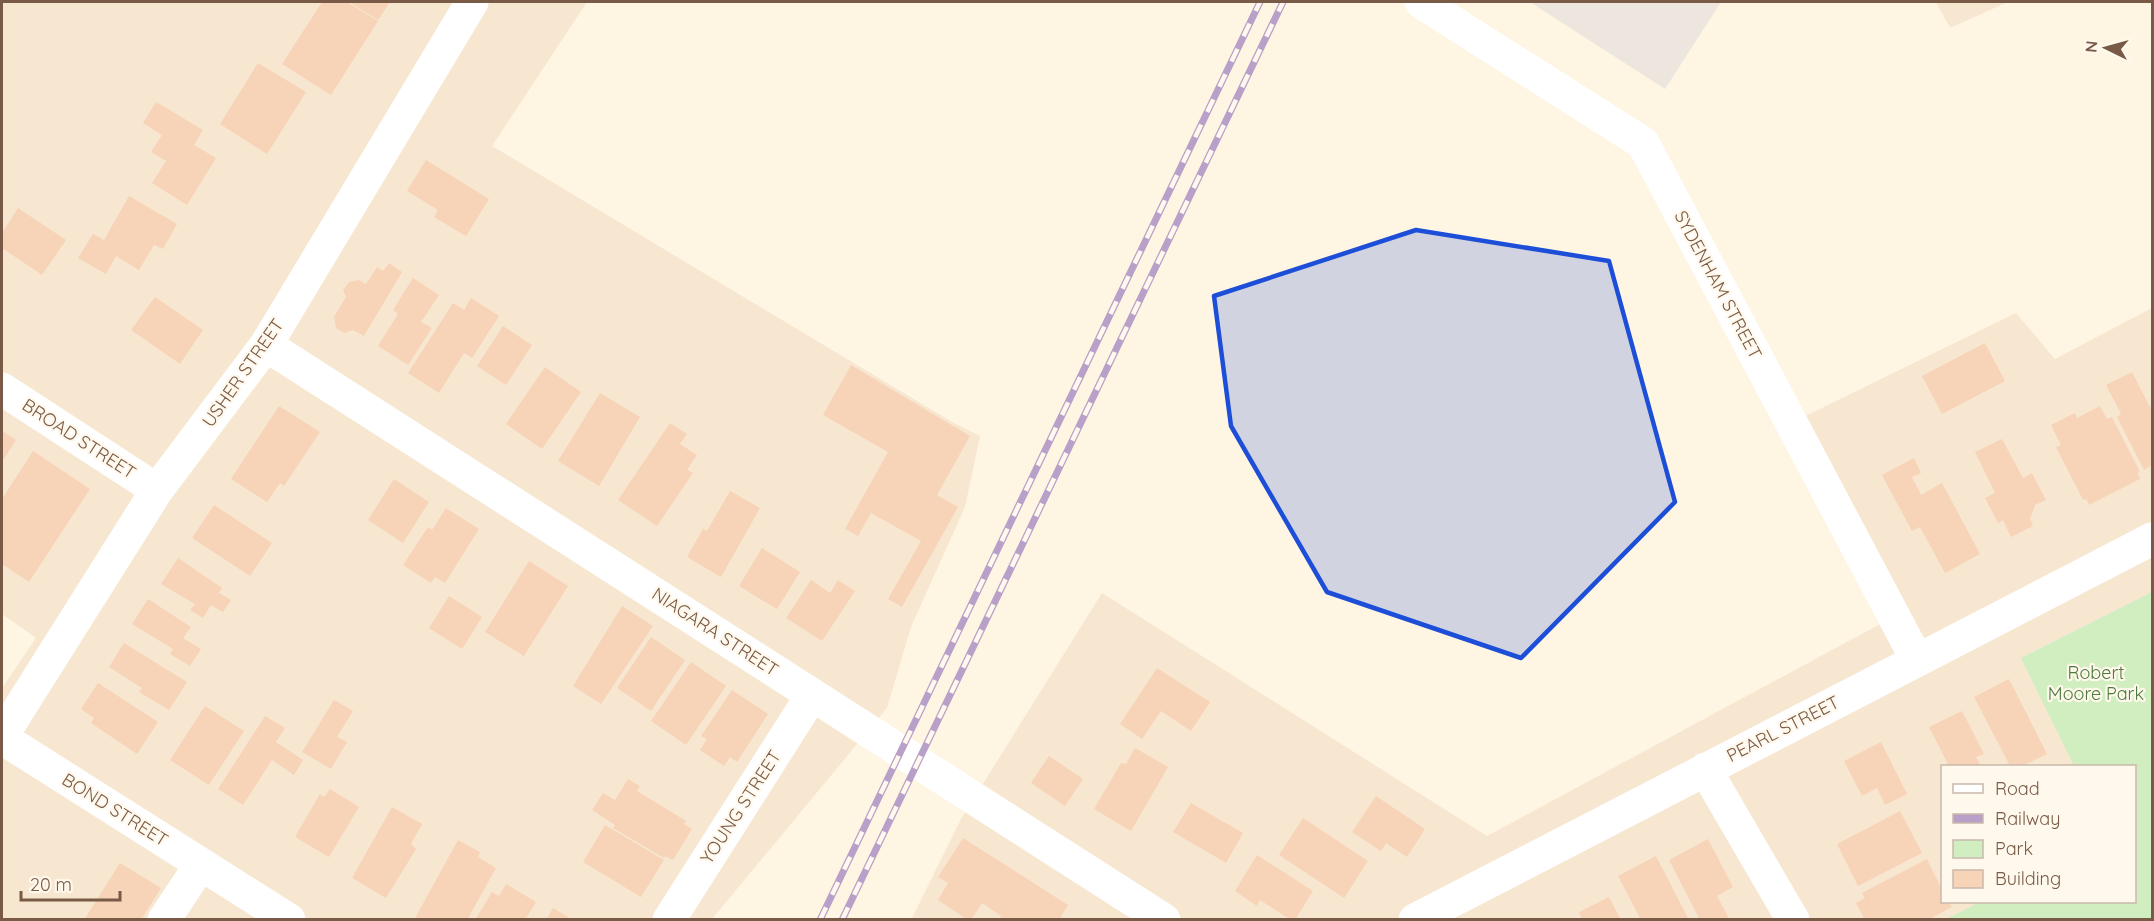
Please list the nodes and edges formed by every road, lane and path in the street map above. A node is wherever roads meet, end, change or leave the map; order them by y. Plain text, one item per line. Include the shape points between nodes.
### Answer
1 (472, 2) edge
2 (1420, 2) edge
3 (266, 345) junction
4 (2, 389) edge
5 (157, 490) junction
6 (2152, 539) edge
7 (1917, 660) junction
8 (812, 694) junction
9 (2, 737) edge
10 (1705, 769) junction
11 (201, 864) junction
12 (164, 920) edge
13 (289, 920) edge
14 (669, 920) edge
15 (1164, 920) edge
16 (1415, 920) edge
17 (1793, 920) edge

1 - 3 street, USHER STREET
2 - 7 street, SYDENHAM STREET via 1643,143
3 - 5 street, USHER STREET
3 - 8 street, NIAGARA STREET
4 - 5 street, BROAD STREET
5 - 9 street, USHER STREET
6 - 7 street, PEARL STREET
7 - 10 street, PEARL STREET
8 - 14 street, YOUNG STREET
8 - 15 street, NIAGARA STREET
9 - 11 street, BOND STREET
10 - 16 street, PEARL STREET
10 - 17 street
11 - 12 street
11 - 13 street, BOND STREET

